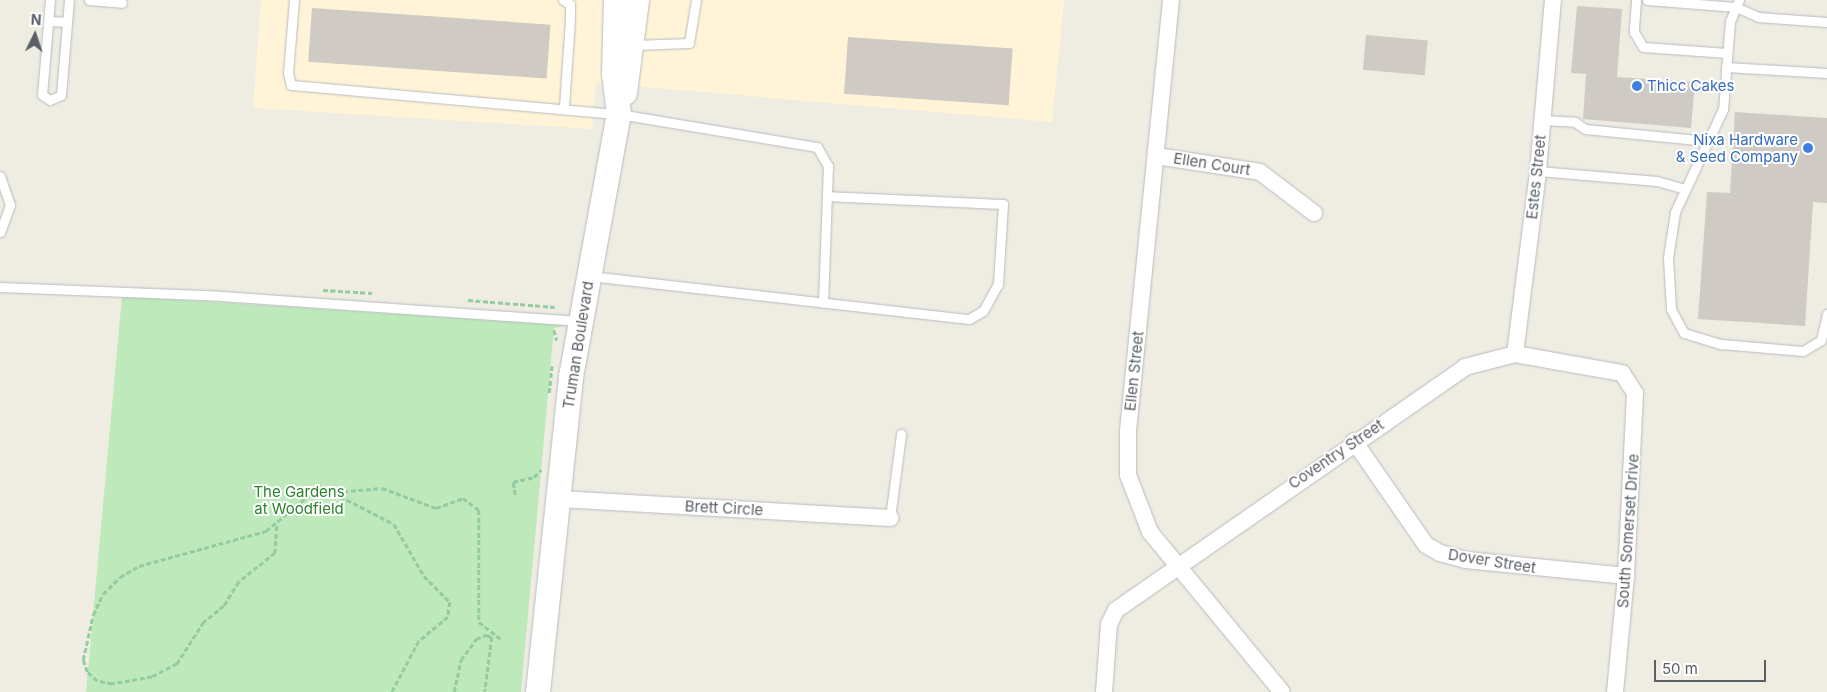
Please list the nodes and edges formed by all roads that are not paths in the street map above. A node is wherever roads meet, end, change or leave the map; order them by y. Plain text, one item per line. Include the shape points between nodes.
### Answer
1 (50, 0) edge
2 (69, 0) edge
3 (89, 0) edge
4 (294, 0) edge
5 (563, 0) edge
6 (616, 0) edge
7 (637, 0) edge
8 (696, 0) edge
9 (1171, 0) edge
10 (1553, 0) edge
11 (1636, 0) edge
12 (1647, 0) edge
13 (122, 3) dead end
14 (1737, 3) edge
15 (48, 20) junction
16 (67, 22) junction
17 (1827, 22) edge
18 (624, 44) junction
19 (1727, 53) junction
20 (1726, 66) junction
21 (1827, 73) edge
22 (564, 108) junction
23 (619, 114) junction
24 (1542, 120) junction
25 (1706, 141) junction
26 (1156, 156) junction
27 (1538, 171) junction
28 (0, 176) edge
29 (1685, 189) junction
30 (829, 196) junction
31 (1314, 213) dead end
32 (0, 232) edge
33 (589, 276) junction
34 (0, 287) edge
35 (823, 302) junction
36 (1827, 314) edge
37 (580, 321) junction
38 (1515, 354) junction
39 (1622, 374) joint
40 (901, 434) dead end
41 (1354, 441) junction
42 (558, 499) junction
43 (890, 518) joint
44 (1176, 565) junction
45 (1626, 576) junction
46 (538, 692) edge
47 (1104, 692) edge
48 (1282, 692) edge
49 (1615, 692) edge

1 - 15 lane
2 - 16 lane
3 - 13 lane
4 - 22 lane via 288,72 291,85
5 - 22 lane via 570,4
6 - 18 street, Truman Boulevard
7 - 18 street
8 - 18 lane via 689,42 663,47
9 - 26 street, Ellen Street
10 - 24 street, Estes Street
11 - 19 lane via 1634,32 1643,47
12 - 14 lane
14 - 17 lane via 1758,17
14 - 19 lane
15 - 16 lane
15 - 16 lane via 42,94 50,100 62,95
18 - 23 street, Truman Boulevard
19 - 20 lane
20 - 21 lane
20 - 25 lane via 1722,108
22 - 23 lane
23 - 30 lane via 818,147 828,166
23 - 33 street, Truman Boulevard
24 - 25 lane via 1575,122 1585,129
24 - 27 street, Estes Street
25 - 29 lane
26 - 31 street, Ellen Court via 1260,172
26 - 44 street, Ellen Street via 1128,433 1128,475 1150,532
27 - 29 lane via 1657,181
27 - 38 street, Estes Street
28 - 32 lane via 7,185 10,205
29 - 36 lane via 1675,212 1668,258 1671,309 1684,333 1721,344 1803,351 1821,340
30 - 35 lane
30 - 35 lane via 1003,204 998,284 983,311 969,320
33 - 35 lane
33 - 37 street, Truman Boulevard
34 - 37 lane via 221,296
37 - 42 street, Truman Boulevard
38 - 39 street, Coventry Street
38 - 41 street, Coventry Street via 1465,368
39 - 45 street, South Somerset Drive via 1635,393 1637,416
40 - 43 lane
41 - 44 street, Coventry Street
41 - 45 street, Dover Street via 1426,544 1440,553 1466,560
42 - 43 street, Brett Circle
42 - 46 street, Truman Boulevard
44 - 47 street, Coventry Street via 1116,610 1108,624
44 - 48 street, Ellen Street
45 - 49 street, South Somerset Drive

